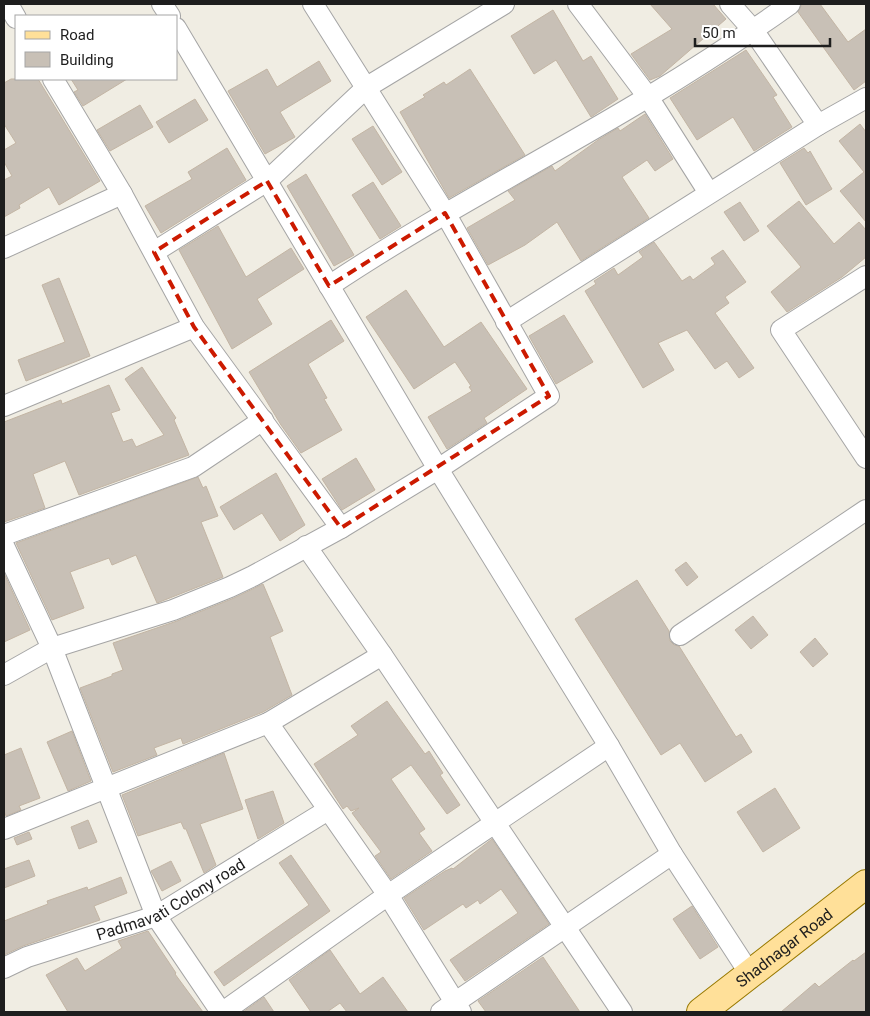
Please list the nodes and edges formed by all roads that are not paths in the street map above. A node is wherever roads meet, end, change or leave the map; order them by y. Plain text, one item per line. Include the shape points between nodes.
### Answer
1 (8, 4) edge
2 (162, 4) edge
3 (313, 4) edge
4 (504, 4) edge
5 (578, 4) edge
6 (730, 4) edge
7 (790, 4) edge
8 (169, 15) edge
9 (15, 16) edge
10 (753, 30) junction
11 (178, 31) edge
12 (54, 80) edge
13 (367, 88) junction
14 (648, 97) junction
15 (866, 98) edge
16 (818, 125) junction
17 (267, 181) junction
18 (709, 193) junction
19 (122, 194) junction
20 (445, 213) junction
21 (4, 247) edge
22 (154, 252) junction
23 (866, 276) edge
24 (329, 286) junction
25 (506, 322) junction
26 (194, 328) junction
27 (4, 406) edge
28 (263, 420) junction
29 (866, 458) edge
30 (438, 469) junction
31 (866, 510) edge
32 (341, 528) junction
33 (4, 534) edge
34 (4, 546) edge
35 (306, 546) junction
36 (680, 635) dead end
37 (52, 648) junction
38 (382, 655) junction
39 (4, 675) edge
40 (268, 723) junction
41 (609, 746) junction
42 (106, 787) junction
43 (328, 810) junction
44 (494, 822) junction
45 (4, 829) edge
46 (672, 854) junction
47 (866, 884) edge
48 (388, 895) junction
49 (156, 916) junction
50 (565, 927) junction
51 (4, 968) edge
52 (750, 974) junction
53 (452, 1009) edge
54 (222, 1012) edge
55 (622, 1012) edge
56 (701, 1012) edge

1 - 9 street
2 - 8 street
3 - 13 street
4 - 13 street
5 - 14 street
6 - 10 street
7 - 10 street
10 - 14 street
10 - 16 street
11 - 17 street
12 - 19 street
13 - 17 street
13 - 20 street
14 - 18 street
14 - 20 street
15 - 16 street
16 - 18 street
17 - 22 street
17 - 24 street
18 - 25 street
19 - 21 street
19 - 22 street
20 - 24 street
20 - 25 street
22 - 26 street
23 - 29 street via 781,330
24 - 30 street
25 - 30 street via 549,396
26 - 27 street
26 - 28 street
28 - 32 street
28 - 33 street via 193,467
30 - 32 street
30 - 41 street
31 - 36 street
32 - 35 street
34 - 37 street
35 - 37 street via 253,576 173,610
35 - 38 street
37 - 39 street
37 - 42 street
38 - 40 street
38 - 44 street
40 - 42 street
40 - 43 street
41 - 44 street
41 - 46 street
42 - 45 street
42 - 49 street
43 - 48 street
43 - 49 street, Padmavati Colony road
44 - 48 street
44 - 50 street
46 - 50 street
46 - 52 street
47 - 52 main road, Shadnagar Road
48 - 53 street
48 - 54 street
49 - 51 street, Padmavati Colony road via 27,957
49 - 54 street
50 - 53 street
50 - 55 street
52 - 56 main road, Shadnagar Road

